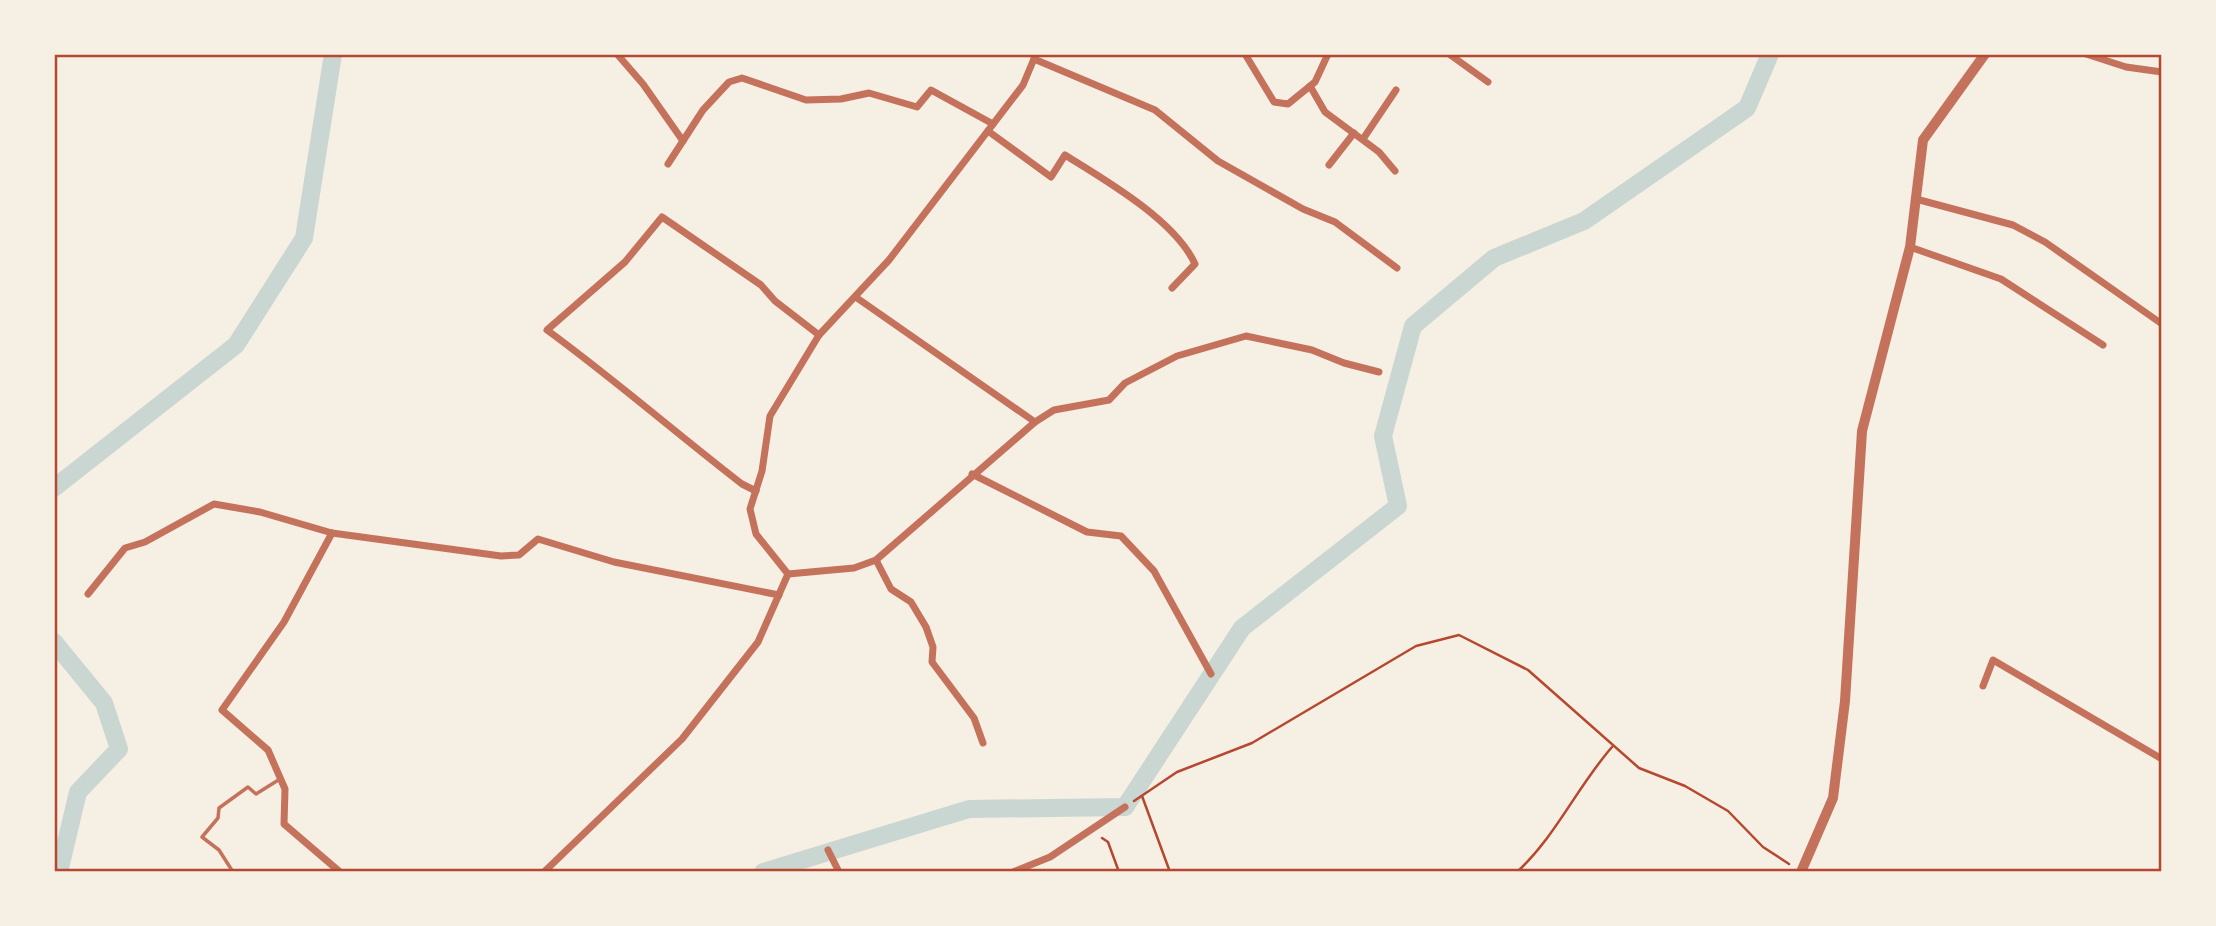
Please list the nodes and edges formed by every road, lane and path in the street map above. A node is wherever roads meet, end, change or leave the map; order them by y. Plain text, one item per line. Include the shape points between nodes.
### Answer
1 (617, 54) edge
2 (1245, 54) edge
3 (1328, 54) edge
4 (1448, 54) edge
5 (1985, 54) edge
6 (2086, 54) edge
7 (1035, 57) edge
8 (2162, 72) edge
9 (1488, 82) dead end
10 (1310, 86) junction
11 (1396, 90) dead end
12 (991, 127) junction
13 (1354, 133) junction
14 (1363, 139) junction
15 (682, 141) junction
16 (667, 164) dead end
17 (1329, 164) dead end
18 (1395, 171) dead end
19 (1916, 199) junction
20 (1910, 247) junction
21 (1397, 268) dead end
22 (1172, 288) dead end
23 (858, 298) junction
24 (2162, 324) edge
25 (819, 335) junction
26 (2103, 345) dead end
27 (1379, 372) dead end
28 (1035, 422) junction
29 (972, 474) junction
30 (756, 491) junction
31 (332, 533) junction
32 (876, 560) junction
33 (788, 573) junction
34 (88, 594) dead end
35 (779, 595) junction
36 (1211, 674) dead end
37 (1983, 686) dead end
38 (984, 743) dead end
39 (1613, 746) junction
40 (2162, 759) edge
41 (280, 779) junction
42 (1142, 796) junction
43 (1125, 807) joint
44 (1090, 831) junction
45 (828, 850) dead end
46 (233, 872) edge
47 (340, 872) edge
48 (544, 872) edge
49 (839, 872) edge
50 (1013, 872) edge
51 (1119, 872) edge
52 (1170, 872) edge
53 (1517, 872) edge
54 (1801, 872) edge

1 - 15 street
2 - 10 street via 1274,102 1288,104
3 - 10 street
4 - 9 street
5 - 19 street via 1923,140
6 - 8 street
7 - 12 street via 1023,85
7 - 21 street via 1155,110 1218,161 1335,222
10 - 13 street via 1325,112
11 - 14 street
12 - 15 street via 930,90 918,107 869,93 806,100 742,78 729,82
12 - 22 street via 1051,177 1065,155 1128,195 1188,248 1195,264
12 - 23 street
13 - 14 street
13 - 17 street
14 - 18 street
15 - 16 street
19 - 20 street
19 - 24 street via 2012,225 2045,242
20 - 26 street via 2001,279
20 - 54 street via 1863,431 1833,798
23 - 25 street
23 - 28 street
25 - 30 street via 770,416
25 - 30 street via 761,285 662,217 625,262 547,330
27 - 28 street via 1312,350 1246,336 1177,356 1125,383 1109,400 1054,410
28 - 29 street
29 - 32 street
29 - 36 street via 1087,532 1121,536 1154,571
30 - 33 street via 750,509 756,534
31 - 34 street via 214,504 125,548
31 - 35 street via 501,556 519,555 538,539 614,562
31 - 41 street via 284,622 222,710 268,750
32 - 33 street via 854,568
32 - 38 street via 891,589 911,602 926,627 933,647 932,662 974,718
33 - 35 street
35 - 48 street via 758,642 682,739
37 - 40 street via 1993,660
39 - 42 path via 1528,670 1459,635 1416,646 1252,743 1177,772
39 - 53 path via 1590,771 1541,849
39 - 54 path via 1639,768 1685,786 1728,811 1763,847
41 - 46 lane via 256,794 248,787 219,808 218,818 202,837 219,850
41 - 47 street via 285,789 284,824
42 - 43 path
42 - 52 path
43 - 44 street
44 - 50 street via 1050,857
44 - 51 path via 1108,842
45 - 49 street

